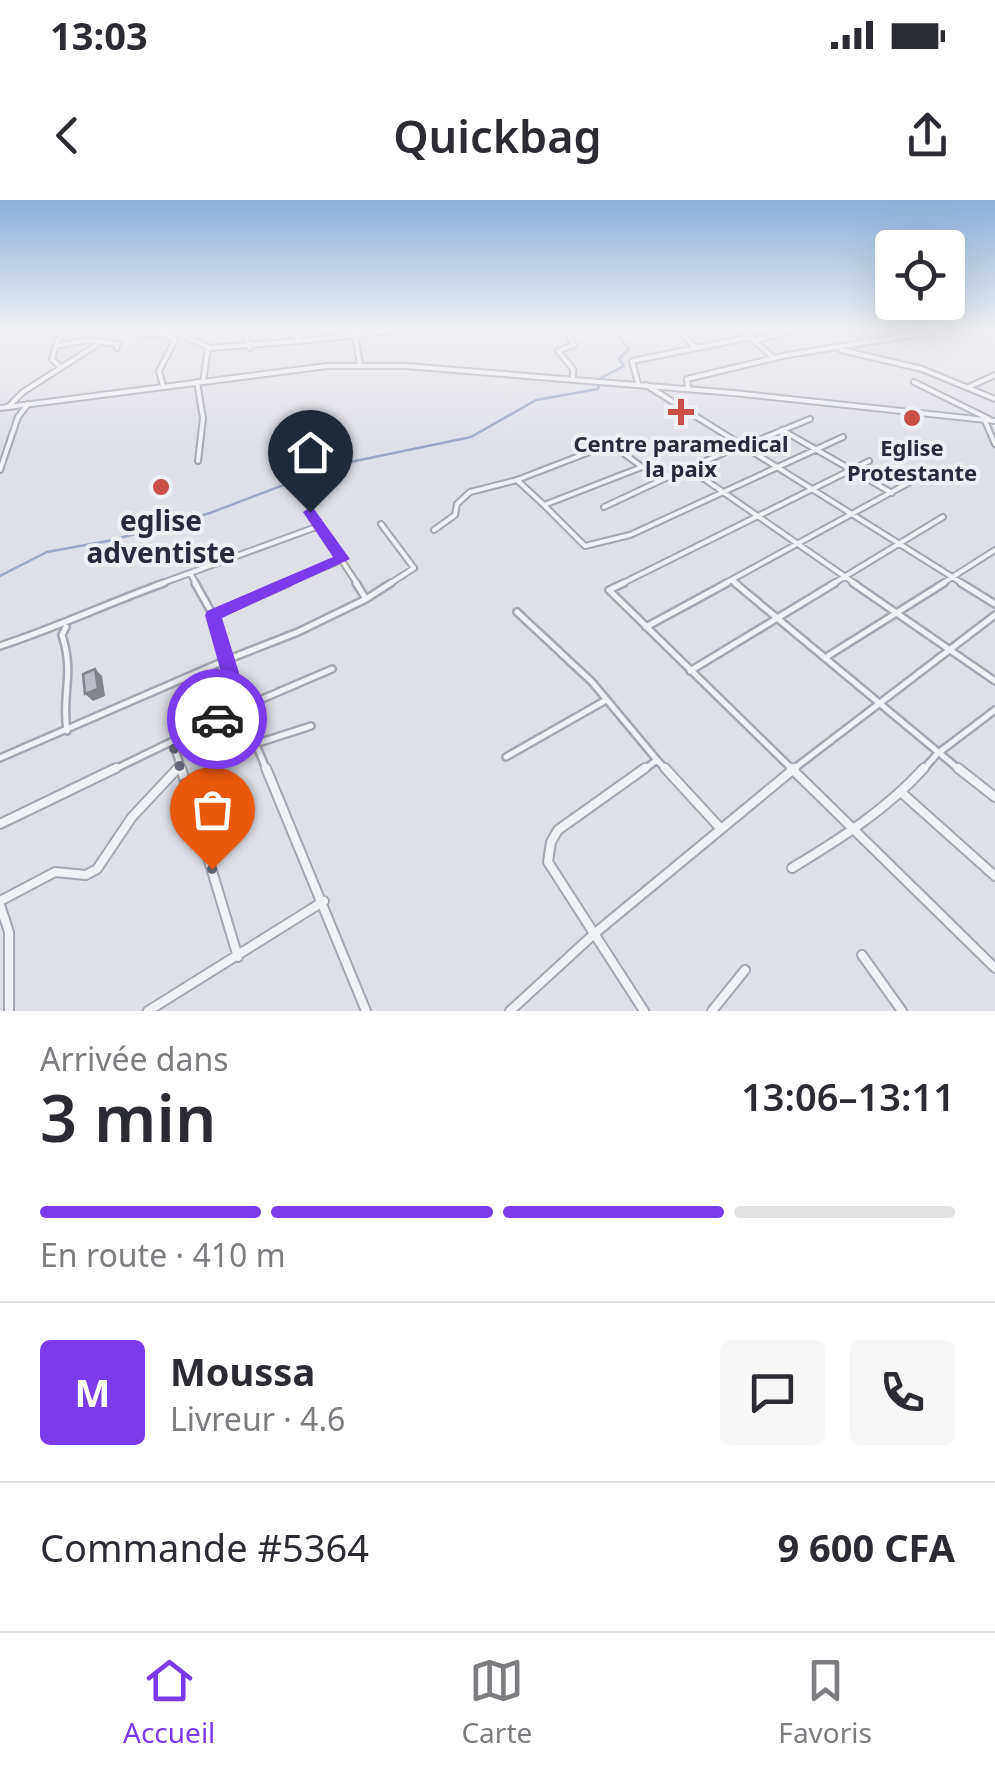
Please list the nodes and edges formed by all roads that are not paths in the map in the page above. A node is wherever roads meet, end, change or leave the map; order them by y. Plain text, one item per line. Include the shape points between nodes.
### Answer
1 (59, 369) edge
2 (160, 369) edge
3 (203, 369) edge
4 (324, 369) edge
5 (423, 369) edge
6 (573, 369) edge
7 (634, 369) edge
8 (729, 369) edge
9 (921, 369) edge
10 (995, 375) edge
11 (573, 378) junction
12 (200, 382) junction
13 (914, 382) dead end
14 (638, 384) junction
15 (646, 385) junction
16 (162, 386) junction
17 (969, 387) junction
18 (688, 389) junction
19 (995, 399) edge
20 (29, 404) junction
21 (4, 406) edge
22 (810, 419) dead end
23 (990, 421) edge
24 (782, 430) junction
25 (844, 437) dead end
26 (995, 444) edge
27 (743, 446) junction
28 (815, 450) junction
29 (198, 461) dead end
30 (868, 461) dead end
31 (642, 467) junction
32 (776, 467) junction
33 (690, 468) junction
34 (0, 470) edge
35 (851, 470) junction
36 (671, 476) junction
37 (517, 480) junction
38 (910, 482) dead end
39 (811, 490) junction
40 (724, 492) junction
41 (892, 492) junction
42 (544, 505) junction
43 (604, 507) dead end
44 (310, 512) dead end
45 (759, 516) junction
46 (852, 516) junction
47 (943, 518) dead end
48 (381, 524) dead end
49 (321, 525) junction
50 (434, 530) dead end
51 (799, 544) junction
52 (898, 544) junction
53 (995, 550) edge
54 (343, 559) junction
55 (190, 573) junction
56 (846, 578) junction
57 (951, 578) junction
58 (732, 580) junction
59 (366, 598) junction
60 (995, 604) edge
61 (896, 611) junction
62 (518, 612) dead end
63 (995, 614) edge
64 (213, 615) junction
65 (781, 617) junction
66 (68, 624) junction
67 (646, 627) junction
68 (0, 646) edge
69 (949, 647) junction
70 (828, 656) junction
71 (224, 661) junction
72 (332, 669) dead end
73 (690, 671) junction
74 (995, 681) edge
75 (606, 700) junction
76 (881, 704) junction
77 (240, 708) junction
78 (995, 710) edge
79 (311, 726) dead end
80 (66, 732) junction
81 (172, 742) junction
82 (255, 744) junction
83 (938, 754) junction
84 (0, 758) edge
85 (506, 758) dead end
86 (656, 760) junction
87 (179, 767) junction
88 (790, 772) junction
89 (902, 793) junction
90 (995, 797) edge
91 (0, 824) edge
92 (721, 829) junction
93 (854, 830) junction
94 (792, 868) dead end
95 (995, 876) edge
96 (324, 901) junction
97 (0, 904) edge
98 (594, 934) junction
99 (862, 954) dead end
100 (238, 957) junction
101 (995, 968) edge
102 (745, 970) dead end
103 (9, 1011) edge
104 (148, 1011) edge
105 (366, 1011) edge
106 (510, 1011) edge
107 (644, 1011) edge
108 (712, 1011) edge
109 (902, 1011) edge

1 - 21 street
2 - 16 street
3 - 12 street
4 - 12 street
5 - 11 street
6 - 11 street
7 - 14 street
8 - 18 street via 686,379
9 - 17 street
10 - 17 street
11 - 14 street
12 - 16 street
12 - 29 street
13 - 23 street
14 - 15 street
15 - 18 street
15 - 27 street
16 - 20 street
17 - 19 street
18 - 23 street
20 - 21 street
20 - 34 street
22 - 24 street
23 - 26 street
24 - 27 street
24 - 28 street
25 - 28 street
27 - 32 street
27 - 33 street
28 - 32 street
28 - 35 street
30 - 35 street
31 - 36 street
31 - 37 street via 608,445
31 - 42 street
32 - 39 street
32 - 40 street
33 - 36 street
33 - 40 street
35 - 39 street
35 - 41 street
36 - 43 street
37 - 42 street
37 - 50 street via 470,492
38 - 41 street
39 - 45 street
39 - 46 street
40 - 42 street via 590,548
40 - 45 street
41 - 46 street
44 - 49 street
45 - 51 street
45 - 67 street via 609,590
46 - 51 street
46 - 52 street
47 - 52 street
48 - 59 street via 414,568
49 - 54 street
49 - 55 street
51 - 56 street
51 - 58 street
52 - 56 street
52 - 57 street
53 - 57 street
54 - 59 street
54 - 64 street
55 - 64 street
55 - 66 street
56 - 61 street
56 - 65 street
57 - 60 street
57 - 61 street
58 - 65 street
58 - 67 street
59 - 71 street
61 - 69 street
61 - 70 street
62 - 75 street
63 - 69 street
64 - 71 street
65 - 70 street
65 - 73 street
66 - 68 street
66 - 80 street via 62,635 70,660
67 - 73 street
69 - 74 street
69 - 76 street
70 - 76 street
71 - 77 street
71 - 80 street
72 - 77 street
73 - 88 street
75 - 85 street
75 - 86 street
76 - 83 street
76 - 88 street
77 - 81 street
77 - 82 street
78 - 83 street
79 - 82 street
80 - 84 street
81 - 87 street
81 - 91 street
82 - 96 street
83 - 89 street
83 - 90 street
86 - 92 street
86 - 98 street via 558,830 551,842 548,862
87 - 97 street via 132,817 97,869 86,875 55,872
87 - 100 street
88 - 92 street
88 - 93 street
89 - 93 street
89 - 95 street
92 - 98 street
93 - 94 street
93 - 101 street
96 - 100 street
96 - 105 street
97 - 103 street via 9,932
98 - 106 street
98 - 107 street
99 - 109 street
100 - 104 street
102 - 108 street

